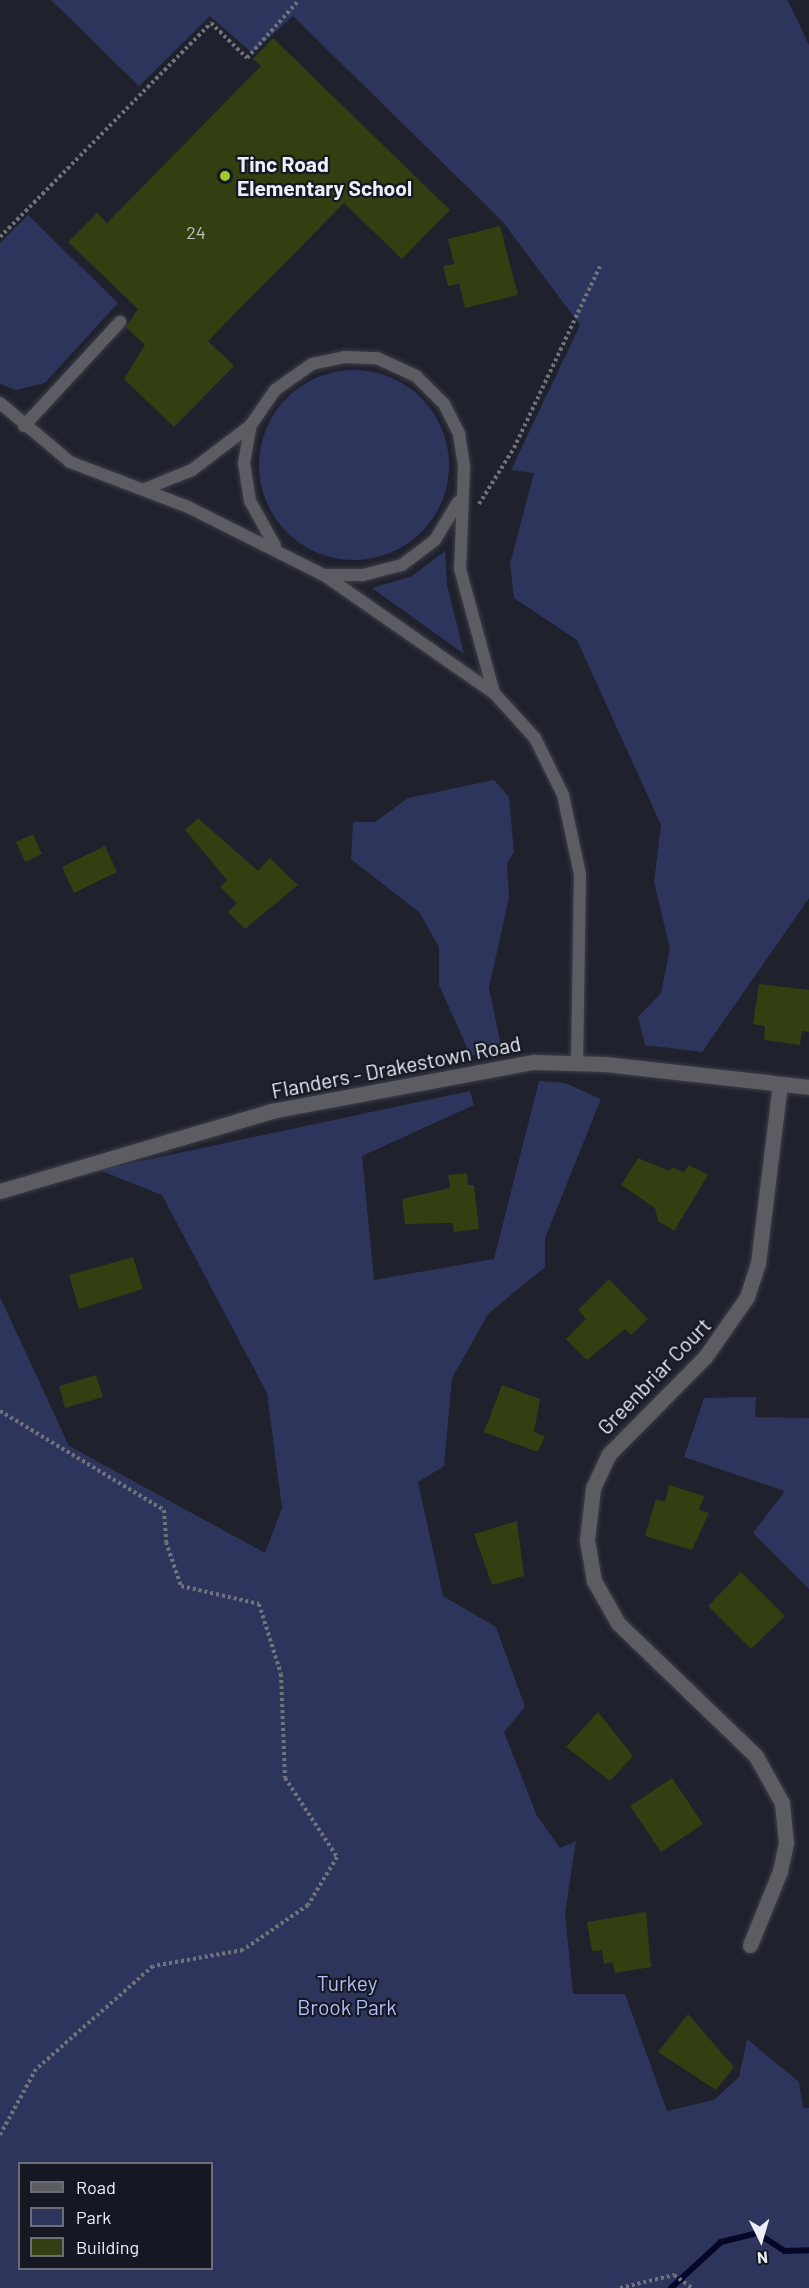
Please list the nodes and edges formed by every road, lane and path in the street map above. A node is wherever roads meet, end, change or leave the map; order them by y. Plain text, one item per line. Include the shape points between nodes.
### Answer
1 (299, 0) edge
2 (0, 237) edge
3 (600, 266) dead end
4 (120, 322) dead end
5 (0, 403) edge
6 (251, 425) junction
7 (24, 426) junction
8 (145, 489) junction
9 (459, 498) junction
10 (459, 523) junction
11 (276, 548) junction
12 (324, 575) junction
13 (494, 693) junction
14 (577, 1061) junction
15 (780, 1084) junction
16 (809, 1087) edge
17 (0, 1191) edge
18 (0, 1411) edge
19 (750, 1945) dead end
20 (0, 2135) edge
21 (620, 2288) edge
22 (692, 2288) edge

1 - 2 path via 247,58 211,23
3 - 10 path via 514,448 476,508
4 - 7 lane
5 - 7 lane
6 - 8 lane via 192,470
6 - 9 lane via 274,390 312,364 355,356 398,365 432,390 455,424 464,466
6 - 11 lane via 244,450 247,488
7 - 8 lane via 70,462
8 - 11 lane
9 - 10 lane
9 - 12 lane via 435,540 402,565 363,575
10 - 13 lane via 465,598
11 - 12 lane
12 - 13 lane
13 - 14 lane via 546,757 569,814 583,919
14 - 15 street, Flanders - Drakestown Road
14 - 17 street, Flanders - Drakestown Road via 519,1064 272,1111
15 - 16 street, Flanders - Drakestown Road
15 - 19 street, Greenbriar Court via 758,1263 747,1298 705,1358 609,1454 593,1488 587,1539 594,1581 618,1623 756,1756 782,1803 786,1843 780,1871
18 - 20 path via 164,1510 166,1542 181,1586 259,1604 281,1674 285,1778 337,1857 308,1905 243,1950 153,1966 36,2069
21 - 22 path via 674,2275

